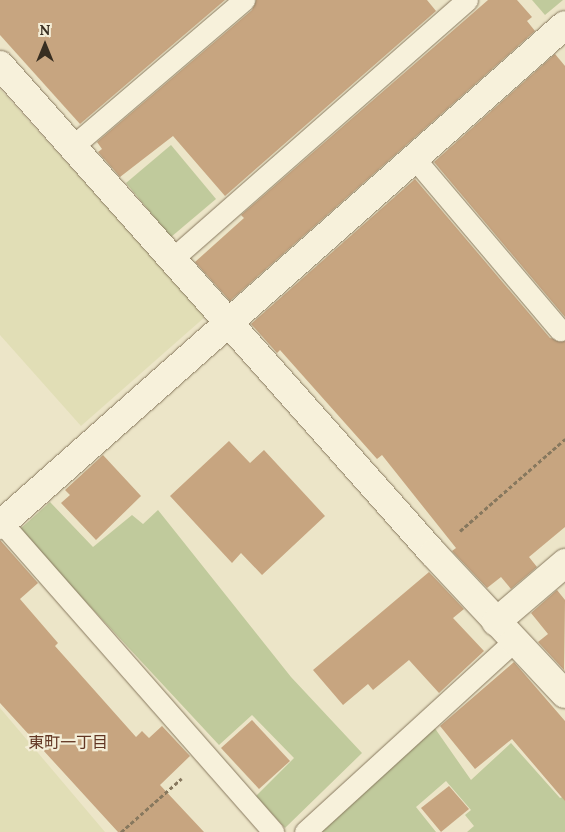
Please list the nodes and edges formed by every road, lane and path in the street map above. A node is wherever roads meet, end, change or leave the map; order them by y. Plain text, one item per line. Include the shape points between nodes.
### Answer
1 (244, 0) edge
2 (467, 0) edge
3 (563, 31) edge
4 (0, 66) edge
5 (73, 146) junction
6 (414, 158) junction
7 (171, 260) junction
8 (228, 324) junction
9 (560, 330) dead end
10 (565, 439) edge
11 (1, 524) edge
12 (433, 553) junction
13 (565, 563) edge
14 (505, 631) junction
15 (565, 694) edge
16 (207, 756) junction
17 (121, 832) edge
18 (273, 832) edge
19 (305, 832) edge

1 - 5 lane
2 - 7 lane
3 - 6 street
4 - 5 street
5 - 7 street
6 - 8 street
6 - 9 lane
7 - 8 street
8 - 11 street
8 - 12 street
10 - 12 path
11 - 16 lane
12 - 14 street
13 - 14 street
14 - 15 street
14 - 19 lane
16 - 17 path
16 - 18 lane

